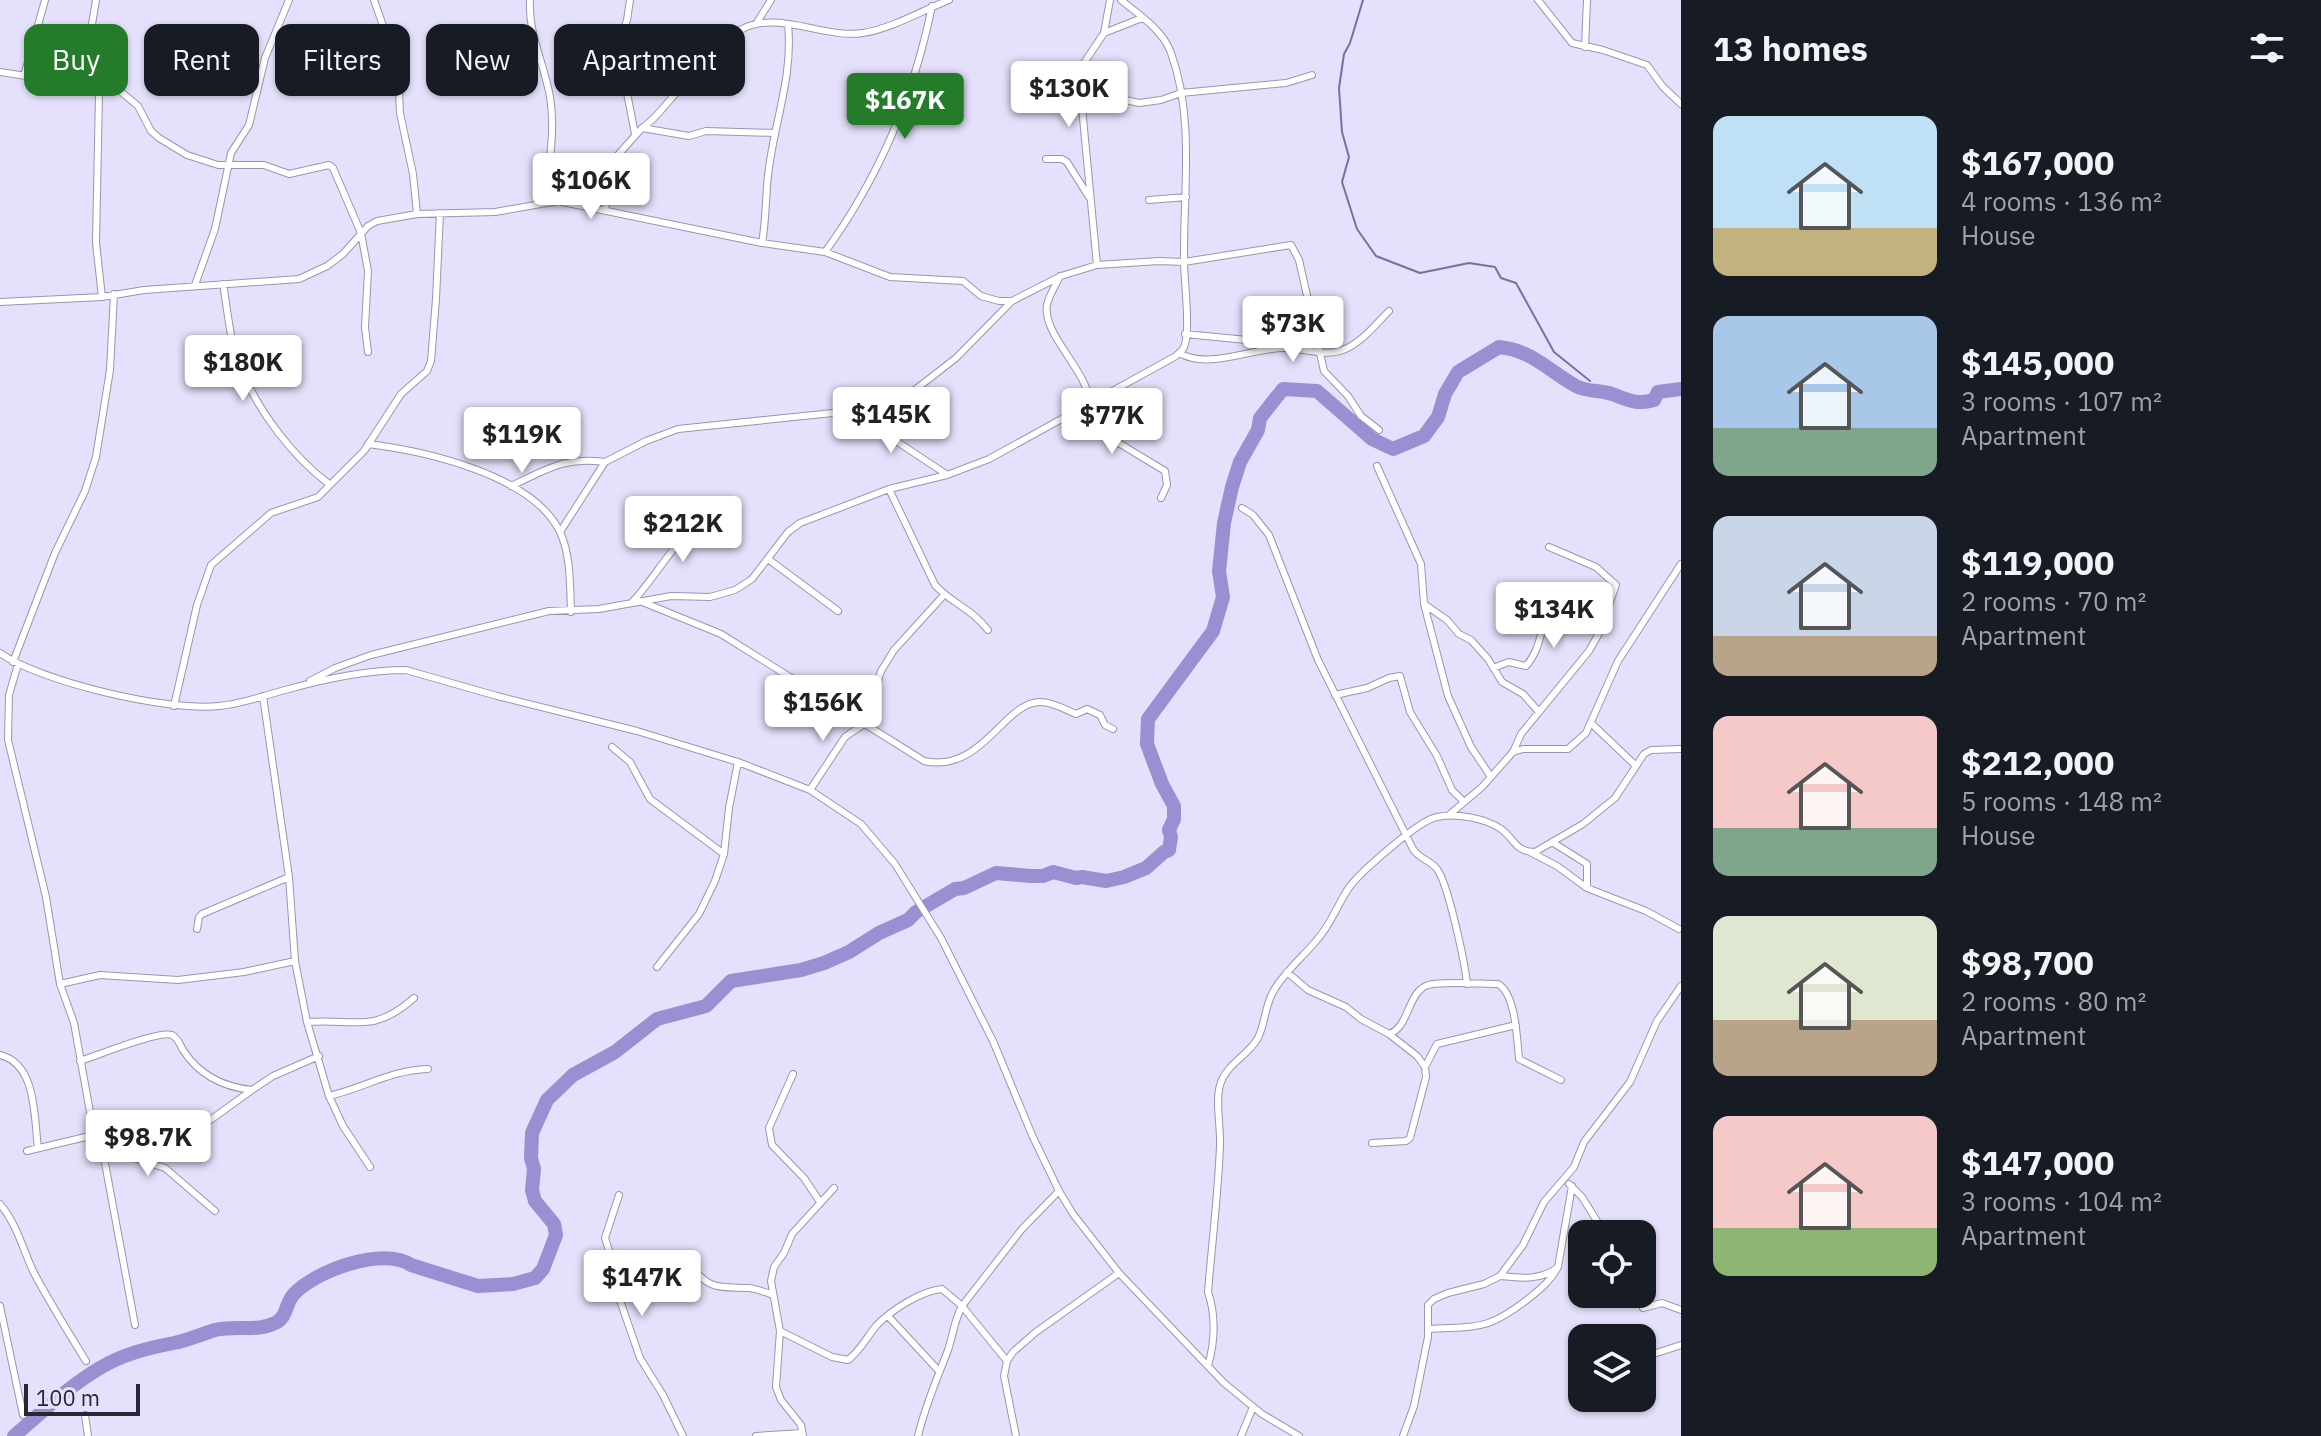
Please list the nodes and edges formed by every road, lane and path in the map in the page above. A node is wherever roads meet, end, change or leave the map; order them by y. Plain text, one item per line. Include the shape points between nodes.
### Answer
1 (45, 0) edge
2 (96, 0) edge
3 (289, 0) edge
4 (374, 0) edge
5 (530, 0) edge
6 (630, 0) edge
7 (771, 0) edge
8 (949, 0) edge
9 (1110, 0) edge
10 (1121, 0) edge
11 (1538, 0) edge
12 (1587, 0) edge
13 (932, 6) junction
14 (1142, 18) junction
15 (38, 24) edge
16 (92, 24) edge
17 (788, 24) junction
18 (756, 25) junction
19 (1104, 33) junction
20 (1585, 47) junction
21 (0, 72) edge
22 (1312, 75) dead end
23 (24, 76) edge
24 (1081, 90) junction
25 (1181, 93) junction
26 (99, 96) edge
27 (126, 96) edge
28 (1681, 104) edge
29 (642, 128) junction
30 (775, 133) junction
31 (635, 134) junction
32 (620, 154) junction
33 (1046, 159) dead end
34 (227, 167) junction
35 (1186, 197) junction
36 (1089, 198) junction
37 (1149, 200) dead end
38 (545, 202) junction
39 (570, 202) junction
40 (605, 209) junction
41 (440, 213) junction
42 (417, 214) junction
43 (361, 233) junction
44 (762, 243) junction
45 (825, 252) junction
46 (1184, 262) junction
47 (1097, 265) junction
48 (1061, 276) junction
49 (223, 284) junction
50 (195, 285) junction
51 (114, 294) junction
52 (102, 297) junction
53 (1012, 301) junction
54 (0, 302) edge
55 (1389, 311) dead end
56 (1185, 334) junction
57 (1286, 348) junction
58 (368, 352) dead end
59 (1320, 352) junction
60 (1179, 353) junction
61 (1087, 404) junction
62 (849, 410) junction
63 (1379, 430) dead end
64 (368, 444) junction
65 (605, 462) junction
66 (1377, 466) dead end
67 (947, 475) junction
68 (329, 484) junction
69 (511, 486) junction
70 (889, 489) junction
71 (1161, 498) dead end
72 (1242, 508) dead end
73 (734, 519) dead end
74 (560, 532) junction
75 (1549, 547) dead end
76 (768, 559) junction
77 (1681, 564) edge
78 (944, 595) junction
79 (640, 601) junction
80 (631, 603) junction
81 (1424, 604) junction
82 (838, 611) dead end
83 (571, 612) junction
84 (1602, 624) junction
85 (988, 630) dead end
86 (0, 653) edge
87 (15, 663) junction
88 (1493, 668) junction
89 (304, 684) junction
90 (1335, 695) junction
91 (263, 696) junction
92 (174, 706) junction
93 (1539, 712) junction
94 (1591, 723) junction
95 (864, 724) junction
96 (1113, 729) dead end
97 (8, 740) junction
98 (0, 747) edge
99 (612, 747) dead end
100 (1681, 749) edge
101 (1513, 752) junction
102 (738, 762) junction
103 (1635, 765) junction
104 (1491, 777) junction
105 (810, 790) junction
106 (1464, 802) junction
107 (1449, 815) junction
108 (1406, 836) junction
109 (1552, 842) junction
110 (1530, 852) junction
111 (724, 854) junction
112 (289, 877) junction
113 (1587, 888) junction
114 (197, 929) dead end
115 (1679, 929) edge
116 (295, 961) junction
117 (657, 967) dead end
118 (1287, 972) junction
119 (60, 984) junction
120 (1467, 984) junction
121 (1681, 986) edge
122 (414, 998) dead end
123 (307, 1022) junction
124 (1516, 1025) junction
125 (1389, 1034) junction
126 (0, 1055) edge
127 (319, 1056) junction
128 (80, 1061) junction
129 (1425, 1067) junction
130 (428, 1069) dead end
131 (793, 1074) dead end
132 (1561, 1080) dead end
133 (252, 1090) junction
134 (329, 1096) junction
135 (117, 1123) junction
136 (97, 1131) junction
137 (1372, 1143) dead end
138 (38, 1148) junction
139 (27, 1151) dead end
140 (370, 1167) dead end
141 (1563, 1179) junction
142 (1572, 1186) junction
143 (834, 1188) dead end
144 (1059, 1191) junction
145 (619, 1195) dead end
146 (820, 1202) junction
147 (0, 1204) edge
148 (215, 1211) dead end
149 (1596, 1220) edge
150 (1558, 1267) junction
151 (1119, 1273) junction
152 (1500, 1276) junction
153 (615, 1286) junction
154 (773, 1295) junction
155 (1656, 1305) edge
156 (0, 1306) edge
157 (962, 1306) junction
158 (1681, 1310) edge
159 (888, 1316) junction
160 (135, 1325) dead end
161 (1429, 1329) junction
162 (780, 1331) junction
163 (1681, 1345) edge
164 (1656, 1353) edge
165 (86, 1361) dead end
166 (1007, 1361) junction
167 (1208, 1366) junction
168 (938, 1370) junction
169 (1253, 1407) junction
170 (23, 1415) dead end
171 (85, 1415) dead end
172 (802, 1435) edge
173 (88, 1436) edge
174 (683, 1436) edge
175 (756, 1436) edge
176 (918, 1436) edge
177 (1016, 1436) edge
178 (1241, 1436) edge
179 (1299, 1436) edge
180 (1403, 1436) edge

1 - 15 street
2 - 16 street
3 - 34 street via 265,58 249,125
4 - 42 street via 398,69
5 - 38 street via 530,26 552,115
6 - 31 street via 618,47
7 - 18 street
8 - 13 street
9 - 19 street
10 - 14 street
11 - 20 street via 1572,43
12 - 20 street
13 - 17 street via 861,33
13 - 45 street via 896,126 863,193
14 - 19 street
14 - 25 street via 1167,43
17 - 18 street
17 - 30 street via 790,56
18 - 29 street via 737,32
19 - 24 street via 1080,69
20 - 28 street via 1647,65
21 - 23 street
22 - 25 street via 1247,89
24 - 25 street via 1139,103
24 - 36 street
25 - 35 street
26 - 52 street via 96,243
27 - 34 street via 151,131 168,144
29 - 30 street via 689,136 706,131
29 - 31 street
30 - 44 street
31 - 32 street
32 - 39 street
32 - 40 street
33 - 36 street via 1067,162
34 - 43 street via 264,165 289,174 329,165
34 - 50 street via 215,229
35 - 37 street
35 - 46 street
36 - 47 street
38 - 39 street
38 - 41 street via 495,212
39 - 40 street
40 - 44 street
41 - 42 street
41 - 64 street via 429,365 401,394
42 - 43 street via 377,221
43 - 49 street via 343,254 299,279
43 - 58 street via 368,271
44 - 45 street
45 - 53 street via 879,275 955,279 981,296
46 - 47 street
46 - 56 street
46 - 59 street via 1292,246
47 - 48 street
48 - 53 street
48 - 61 street via 1047,303 1048,318 1088,389
49 - 50 street
49 - 68 street via 241,369 270,420 308,469
50 - 51 street
51 - 52 street
51 - 87 street via 110,370 96,457
52 - 54 street
53 - 62 street via 918,390
55 - 59 street via 1346,349
56 - 57 street
56 - 60 street
57 - 59 street
57 - 60 street via 1204,360
59 - 63 street via 1328,377
60 - 61 street
61 - 67 street via 989,459
61 - 71 street via 1102,431 1165,471 1167,485
62 - 65 street via 678,429
62 - 67 street
64 - 68 street
64 - 69 street via 483,472
65 - 69 street via 565,461
65 - 74 street
66 - 81 street via 1421,564
67 - 70 street
68 - 92 street via 313,500 265,517 211,565
69 - 74 street via 538,504
70 - 76 street via 800,523
70 - 78 street via 927,571
72 - 90 street via 1269,535
73 - 80 street via 706,522 691,530
74 - 83 street
75 - 84 street via 1596,567 1616,585
76 - 79 street via 735,590 710,597
76 - 82 street
77 - 94 street via 1618,661
78 - 85 street via 968,608
78 - 95 street via 881,671
79 - 80 street
79 - 95 street via 721,634
80 - 83 street
81 - 88 street via 1471,640
81 - 104 street via 1448,696
83 - 89 street via 549,611 371,655
84 - 88 street via 1562,596 1554,596 1529,664 1509,662
84 - 93 street via 1589,651
86 - 87 street
87 - 92 street
87 - 97 street
88 - 93 street via 1505,686 1523,694
89 - 91 street
89 - 102 street via 406,670
90 - 106 street via 1400,676 1410,712 1452,790
90 - 108 street
91 - 92 street via 217,707
91 - 112 street
93 - 101 street
94 - 101 street via 1568,749
94 - 103 street
95 - 96 street via 924,761 942,764 975,750 1033,703 1043,701 1076,714 1087,709
95 - 105 street via 845,737
97 - 98 street
97 - 119 street via 46,897
99 - 111 street via 630,762 650,799
100 - 103 street via 1651,750
101 - 104 street
102 - 105 street
102 - 111 street
103 - 109 street via 1615,798
104 - 106 street
105 - 144 street via 861,824 912,889 993,1041
106 - 107 street
107 - 108 street via 1426,820
107 - 110 street via 1489,822
108 - 118 street via 1362,871 1317,940
108 - 120 street via 1442,880
109 - 110 street
109 - 113 street via 1587,864
110 - 113 street
111 - 117 street via 699,914
112 - 114 street via 202,914
112 - 116 street
113 - 115 street
116 - 119 street via 178,980 100,975
116 - 123 street
118 - 125 street via 1308,990
118 - 167 street via 1271,994 1256,1041 1225,1074 1219,1089
119 - 128 street
120 - 124 street via 1503,986
120 - 125 street via 1422,988 1398,1030
121 - 141 street via 1657,1021 1630,1082
122 - 123 street via 395,1015 364,1024
123 - 127 street
124 - 129 street via 1437,1044
124 - 132 street via 1519,1059
125 - 129 street
126 - 138 street via 13,1061 28,1080
127 - 133 street
127 - 134 street
128 - 133 street via 168,1034 209,1077
128 - 136 street
129 - 137 street via 1410,1138
130 - 134 street via 401,1070
131 - 146 street via 769,1128 772,1145
133 - 135 street via 209,1121
134 - 140 street
135 - 136 street
135 - 148 street via 131,1157 165,1168
136 - 138 street
136 - 160 street
138 - 139 street
141 - 142 street
141 - 152 street
142 - 149 street
142 - 150 street
143 - 146 street
144 - 151 street
144 - 157 street
145 - 153 street via 605,1238
146 - 154 street via 792,1234 774,1267
147 - 165 street
150 - 152 street via 1535,1277
150 - 161 street via 1538,1291 1497,1321
151 - 166 street via 1036,1332
151 - 167 street
152 - 161 street via 1434,1299 1428,1305
153 - 154 street via 642,1295 682,1266 712,1285
153 - 174 street via 640,1358
154 - 162 street
155 - 158 street
156 - 170 street
157 - 159 street via 937,1289
157 - 166 street
157 - 168 street
159 - 162 street via 845,1361
159 - 168 street
161 - 180 street
162 - 172 street via 776,1387
163 - 164 street
166 - 177 street via 1004,1376
167 - 169 street
168 - 176 street
169 - 178 street
169 - 179 street
171 - 173 street
172 - 175 street

